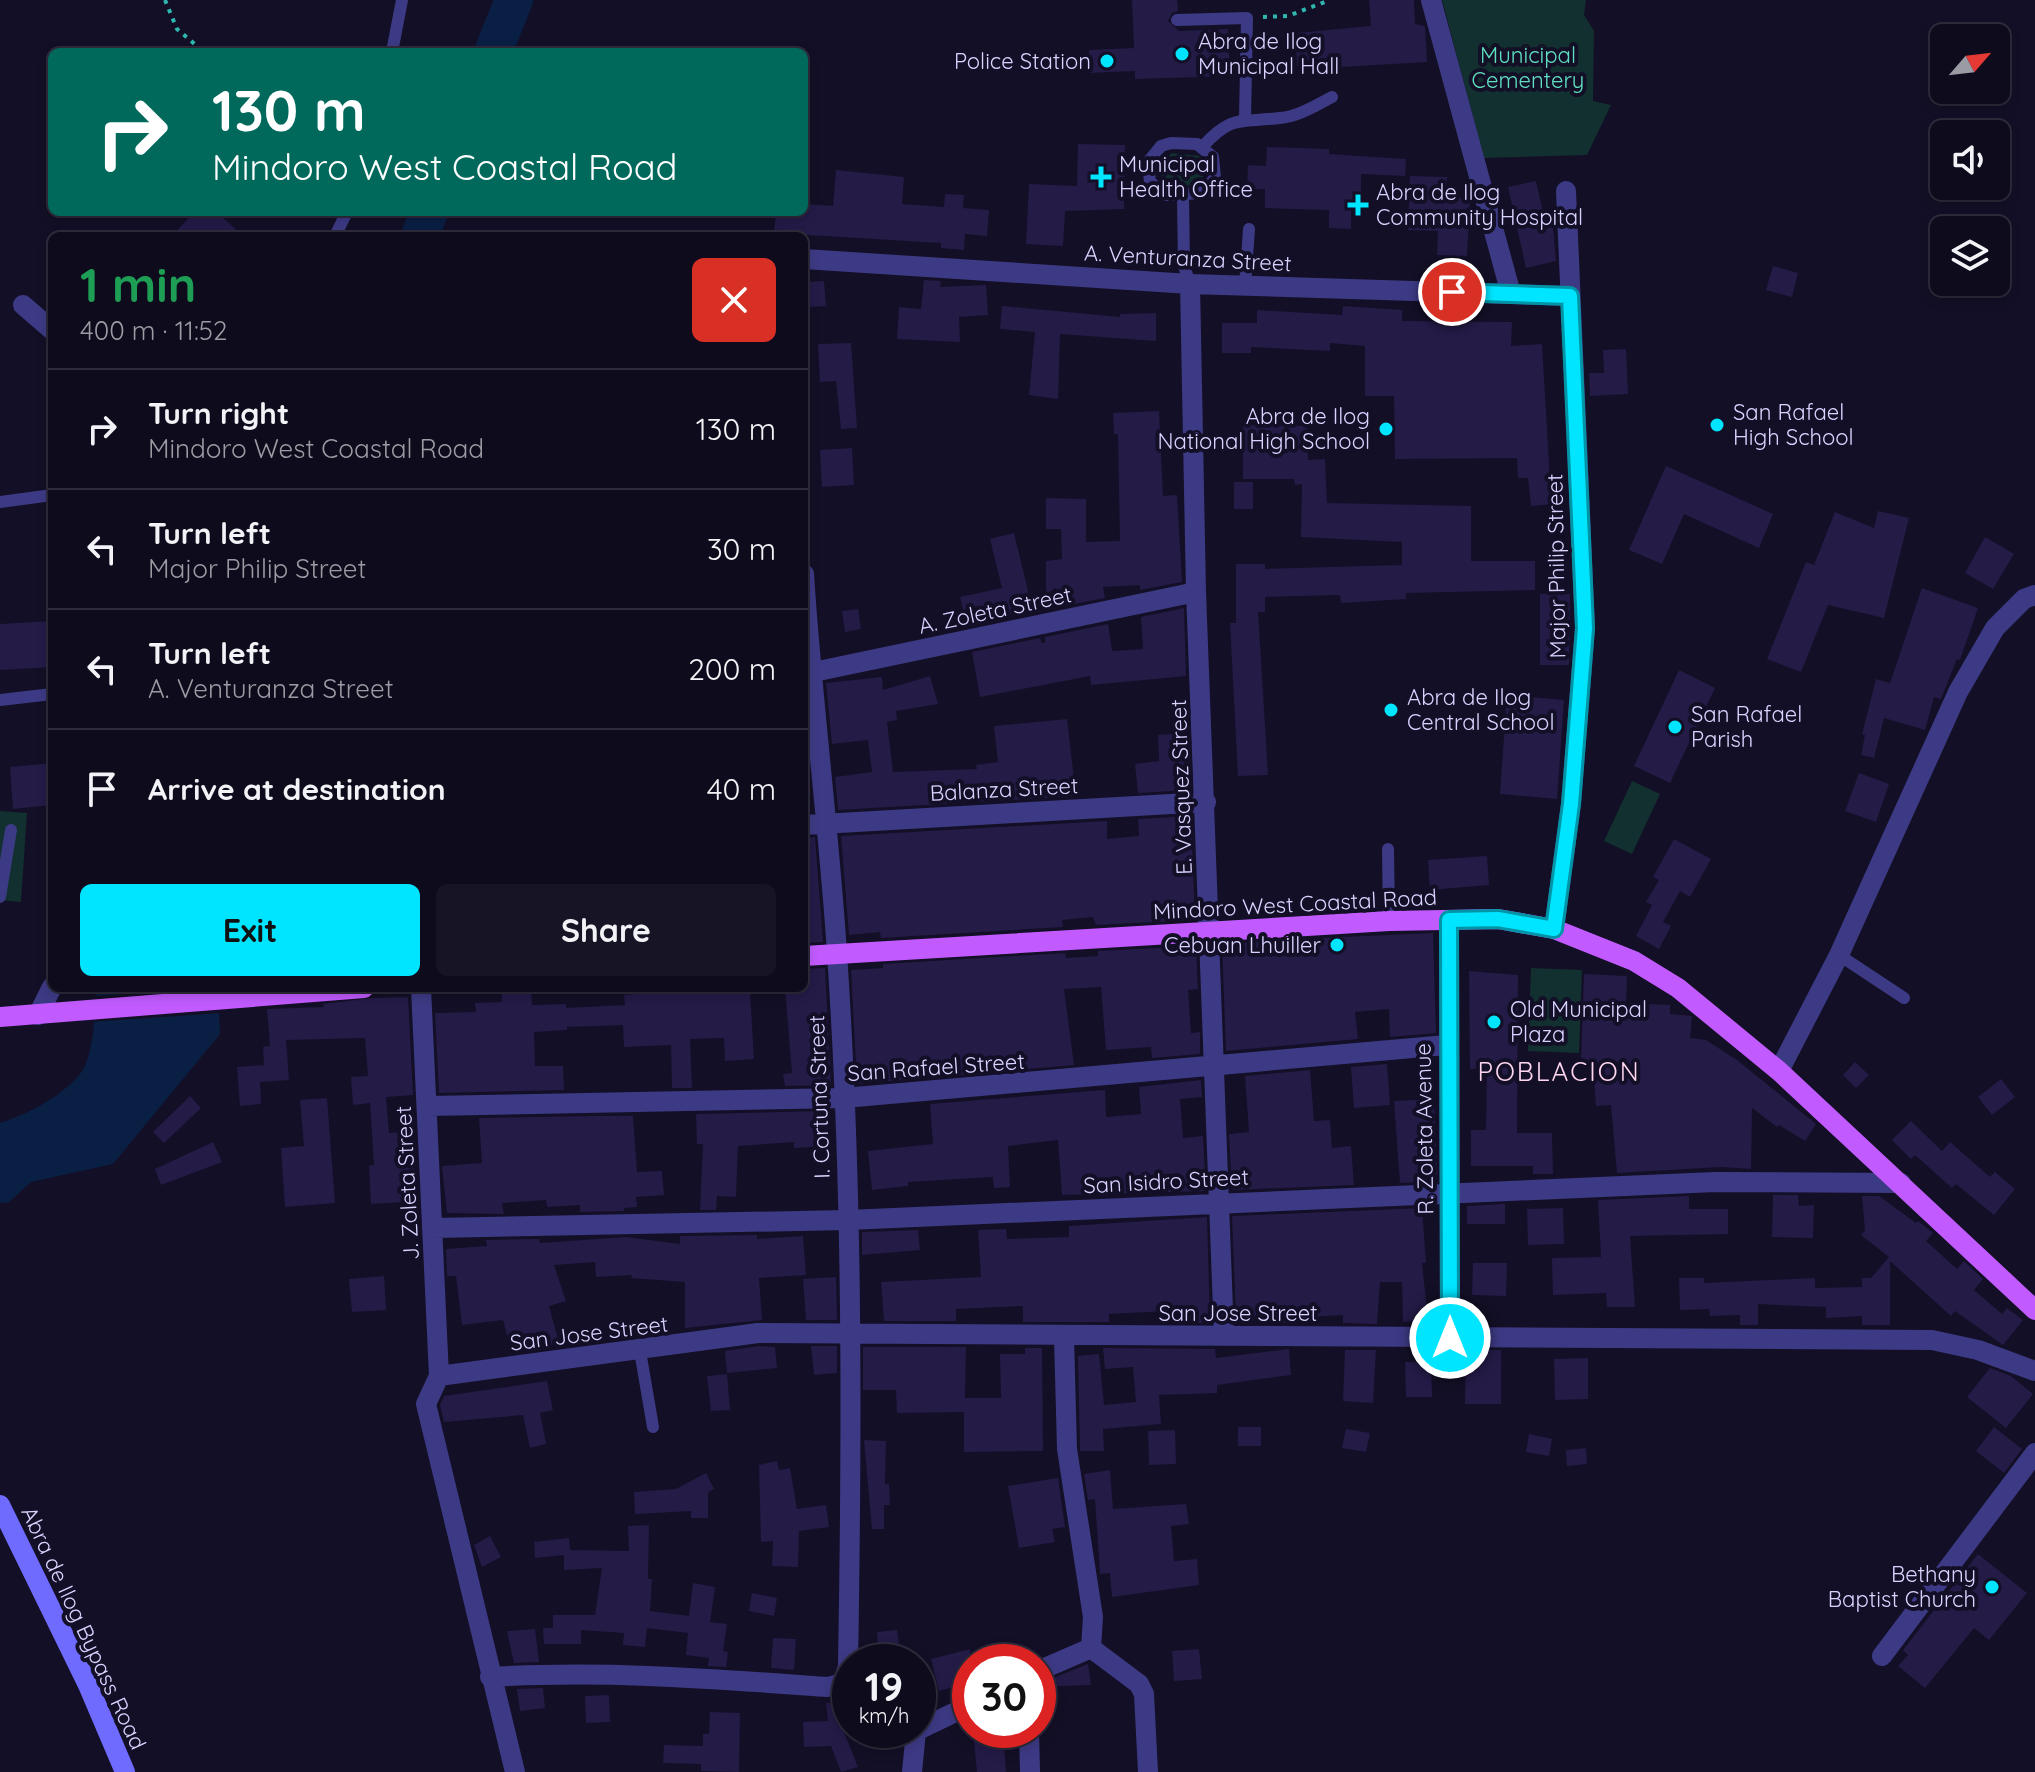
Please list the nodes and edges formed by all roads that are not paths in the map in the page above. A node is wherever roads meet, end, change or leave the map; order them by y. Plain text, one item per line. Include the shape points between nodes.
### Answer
1 (402, 0) edge
2 (1431, 0) edge
3 (1177, 20) dead end
4 (393, 48) edge
5 (1332, 97) dead end
6 (1245, 118) junction
7 (1202, 147) junction
8 (1566, 191) dead end
9 (1183, 196) junction
10 (1249, 229) dead end
11 (808, 259) edge
12 (1190, 284) junction
13 (1245, 285) junction
14 (1511, 294) junction
15 (1570, 296) junction
16 (23, 305) dead end
17 (48, 327) edge
18 (48, 496) edge
19 (0, 502) edge
20 (1196, 592) junction
21 (2035, 595) edge
22 (808, 674) edge
23 (808, 682) edge
24 (48, 694) edge
25 (0, 700) edge
26 (1206, 802) junction
27 (825, 824) junction
28 (808, 825) edge
29 (11, 830) dead end
30 (1388, 849) dead end
31 (0, 897) edge
32 (1449, 920) junction
33 (1389, 921) junction
34 (1554, 929) junction
35 (1211, 931) junction
36 (837, 953) junction
37 (1839, 955) junction
38 (808, 956) edge
39 (50, 992) edge
40 (296, 992) edge
41 (421, 992) edge
42 (229, 996) edge
43 (1904, 998) dead end
44 (38, 1015) junction
45 (0, 1017) edge
46 (1447, 1045) junction
47 (1215, 1066) junction
48 (1779, 1071) junction
49 (844, 1098) junction
50 (428, 1106) junction
51 (1901, 1183) junction
52 (1449, 1193) junction
53 (1220, 1203) junction
54 (848, 1220) junction
55 (433, 1228) junction
56 (2035, 1310) edge
57 (851, 1333) junction
58 (1224, 1336) junction
59 (1064, 1337) junction
60 (1450, 1338) junction
61 (640, 1351) junction
62 (2035, 1371) edge
63 (439, 1376) junction
64 (653, 1427) dead end
65 (2035, 1453) edge
66 (0, 1505) edge
67 (1091, 1648) junction
68 (1882, 1656) dead end
69 (1056, 1663) edge
70 (490, 1677) junction
71 (952, 1714) edge
72 (1029, 1748) edge
73 (125, 1772) edge
74 (515, 1772) edge
75 (912, 1772) edge
76 (1030, 1772) edge
77 (1148, 1772) edge

1 - 4 lane
2 - 14 street
3 - 6 lane via 1247,18
5 - 6 lane via 1281,118
6 - 7 lane via 1224,125
7 - 9 lane via 1213,157 1215,178 1202,193
7 - 9 lane via 1161,146 1148,162 1156,190
8 - 15 street, Major Philip Street
9 - 12 lane via 1184,266
10 - 13 lane
11 - 12 street, A. Venturanza Street
12 - 13 street, A. Venturanza Street
12 - 20 street, E. Vasquez Street
13 - 14 street, A. Venturanza Street
14 - 15 street, A. Venturanza Street
15 - 34 street, Major Philip Street via 1585,628 1571,804
16 - 17 street
18 - 19 lane
20 - 22 street, A. Zoleta Street
20 - 26 street, E. Vasquez Street
21 - 37 street via 1995,628 1958,692
23 - 27 street, I. Cortuna Street
24 - 25 lane
26 - 27 street, Balanza Street
26 - 35 street, E. Vasquez Street
27 - 28 street, Balanza Street
27 - 36 street, I. Cortuna Street
29 - 31 lane
30 - 33 lane
32 - 33 main road, Mindoro West Coastal Road
32 - 34 main road, Mindoro West Coastal Road via 1498,919
32 - 46 street, R. Zoleta Avenue
33 - 35 main road, Mindoro West Coastal Road
34 - 48 main road, Mindoro West Coastal Road via 1589,940 1668,982
35 - 36 main road, Mindoro West Coastal Road
35 - 47 street, E. Vasquez Street
36 - 38 main road, Mindoro West Coastal Road
36 - 49 street, I. Cortuna Street
37 - 43 lane
37 - 48 street
39 - 44 street
40 - 42 main road
41 - 50 street, J. Zoleta Street
42 - 44 main road
44 - 45 main road
46 - 47 street, San Rafael Street
46 - 52 street, R. Zoleta Avenue
47 - 49 street, San Rafael Street
47 - 53 street, E. Vasquez Street
48 - 51 main road, Mindoro West Coastal Road
49 - 50 street, San Rafael Street
49 - 54 street, I. Cortuna Street
50 - 55 street, J. Zoleta Street
51 - 52 street, San Isidro Street via 1715,1182
51 - 56 main road, Mindoro West Coastal Road
52 - 53 street, San Isidro Street
52 - 60 street, R. Zoleta Avenue
53 - 54 street, San Isidro Street
53 - 58 street, E. Vasquez Street
54 - 55 street, San Isidro Street
54 - 57 street, I. Cortuna Street
55 - 63 street, J. Zoleta Street
57 - 59 street, San Jose Street
57 - 61 street, San Jose Street via 758,1333
57 - 70 street, I. Cortuna Street via 848,1652 842,1683 828,1687 571,1672
58 - 59 street, San Jose Street
58 - 60 street, San Jose Street
59 - 67 street via 1067,1449 1093,1617
60 - 62 street, San Jose Street via 1932,1340
61 - 63 street, San Jose Street
61 - 64 lane
63 - 70 street, J. Zoleta Street via 426,1404
65 - 68 street
66 - 73 main road, Abra de Ilog Bypass Road
67 - 69 street
67 - 77 street via 1139,1684 1144,1694
70 - 74 street, J. Zoleta Street
71 - 75 street via 916,1731
72 - 76 street

